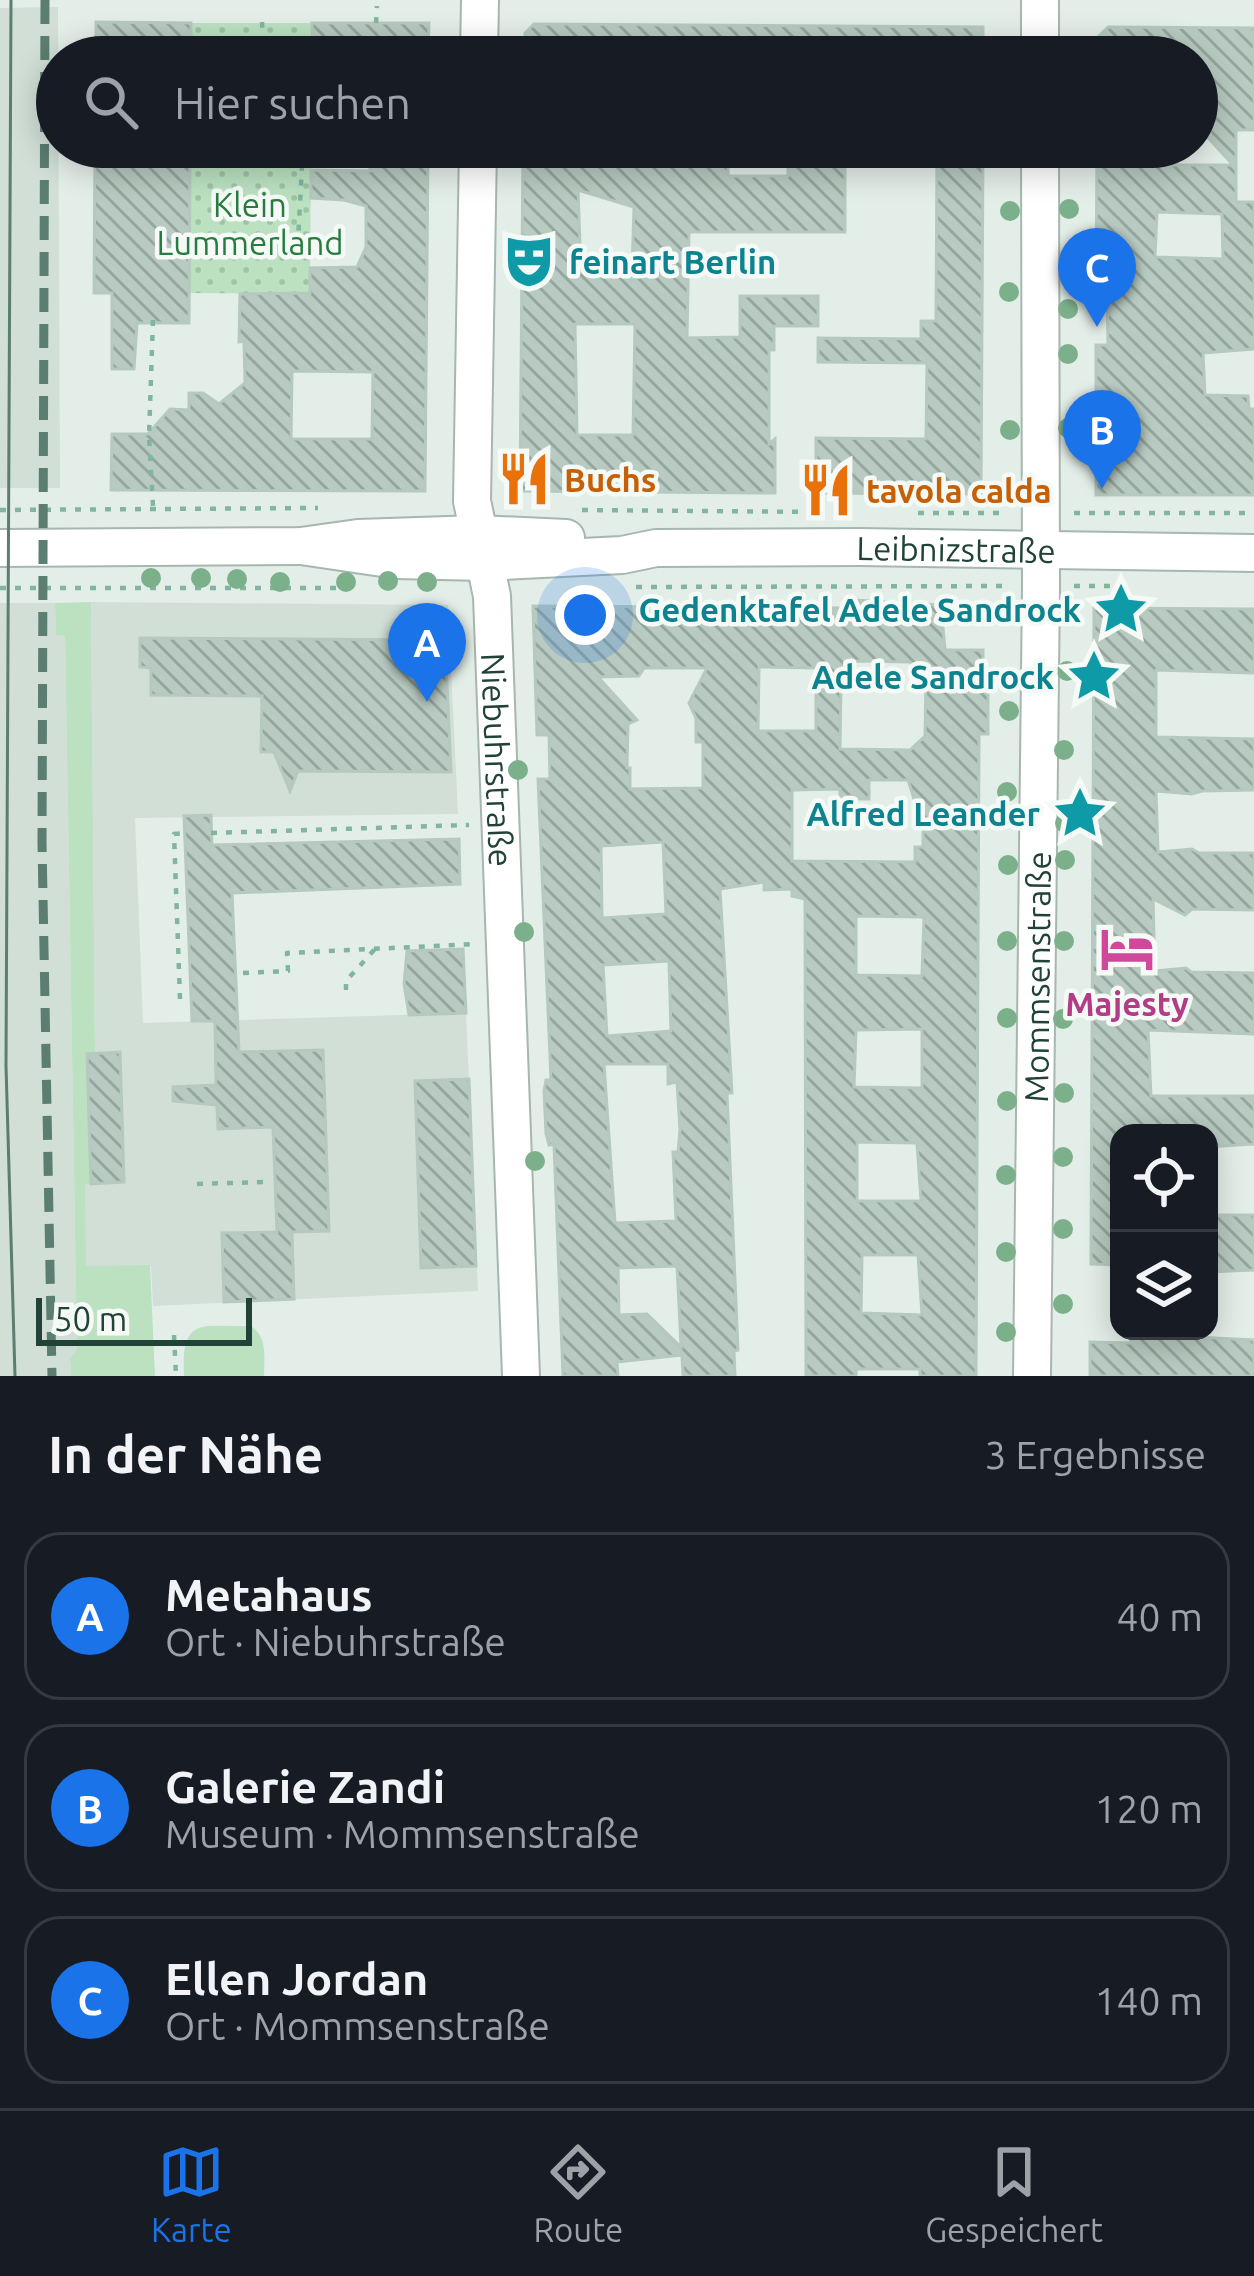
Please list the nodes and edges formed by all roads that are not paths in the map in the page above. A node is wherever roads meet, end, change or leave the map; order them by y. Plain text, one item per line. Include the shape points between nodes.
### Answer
1 (480, 0) edge
2 (1040, 0) edge
3 (479, 36) edge
4 (1040, 36) edge
5 (478, 168) edge
6 (1040, 168) edge
7 (0, 548) edge
8 (482, 548) junction
9 (1041, 551) junction
10 (1254, 553) edge
11 (521, 1376) edge
12 (1032, 1376) edge

1 - 3 street
2 - 4 street
5 - 8 street, Niebuhrstraße via 472,501
6 - 9 street, Mommsenstraße
7 - 8 street, Leibnizstraße via 301,546 396,560
8 - 9 street, Leibnizstraße via 622,555 656,548
8 - 11 street, Niebuhrstraße via 492,596
9 - 10 street, Leibnizstraße
9 - 12 street, Mommsenstraße

